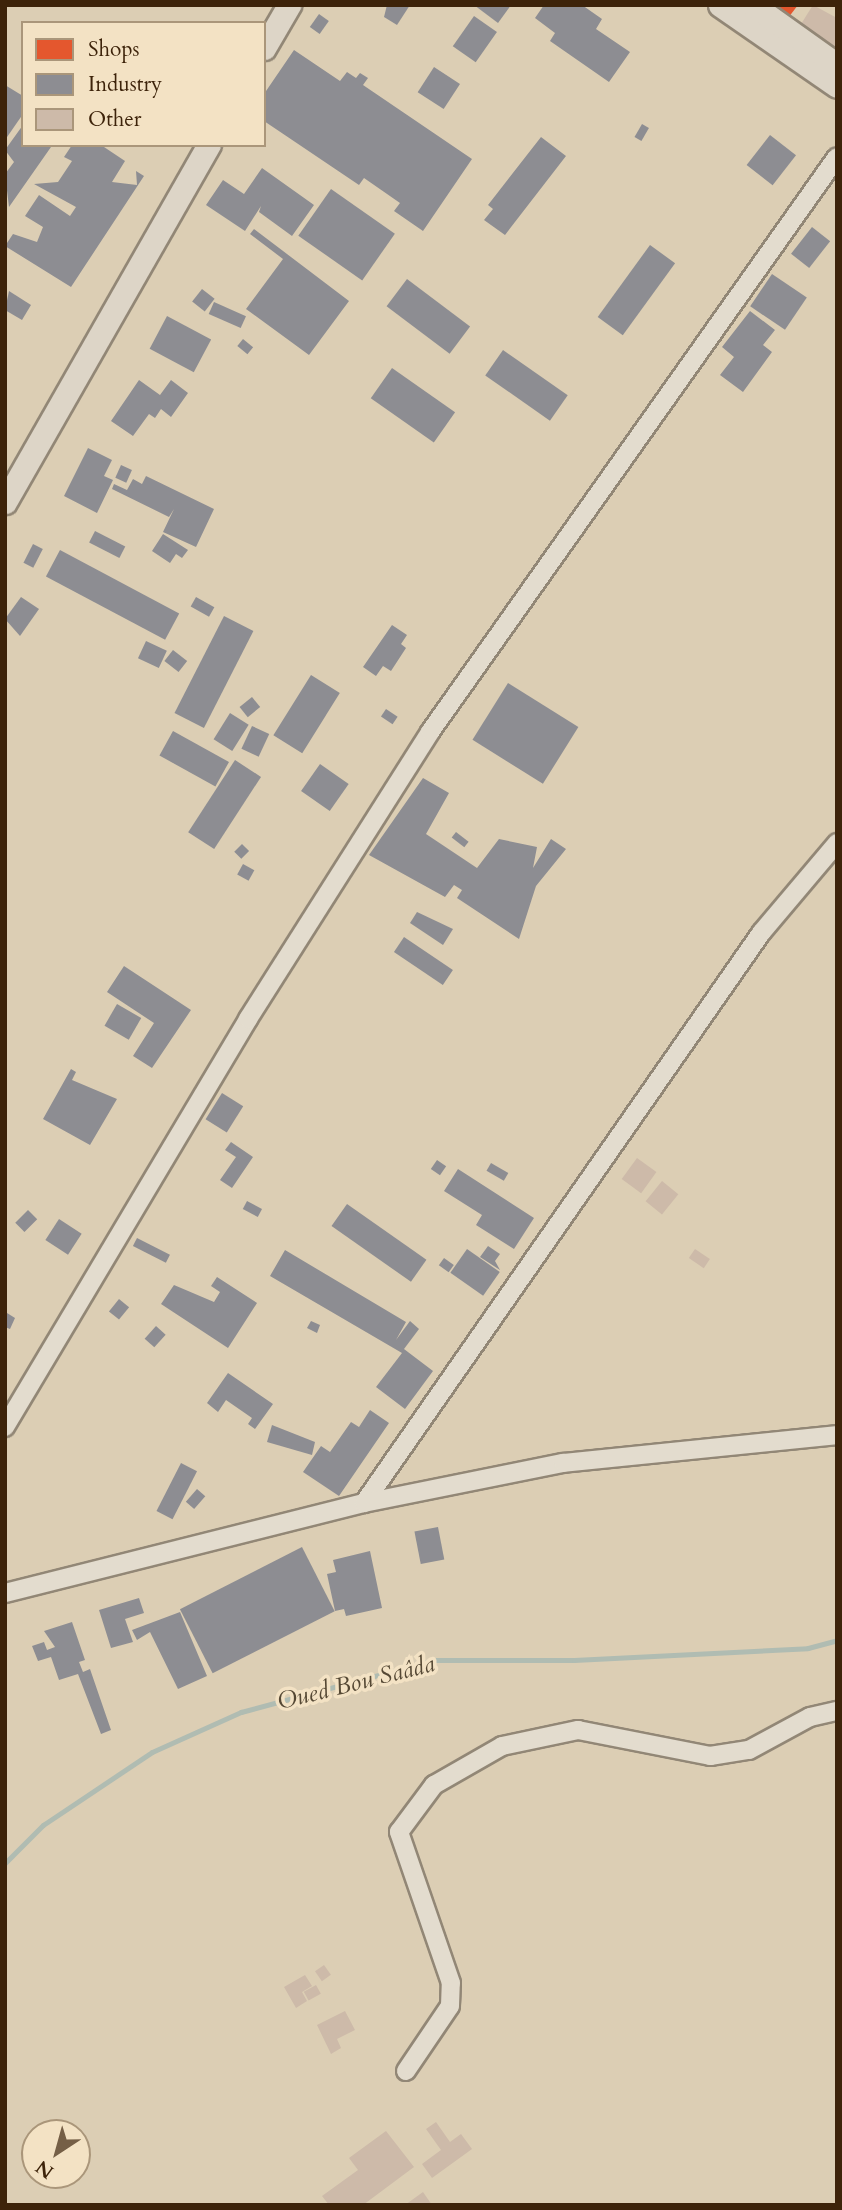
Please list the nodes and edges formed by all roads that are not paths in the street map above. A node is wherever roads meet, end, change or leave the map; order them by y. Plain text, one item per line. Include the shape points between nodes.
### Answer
1 (289, 5) edge
2 (720, 5) edge
3 (753, 5) edge
4 (266, 45) edge
5 (837, 65) edge
6 (837, 86) edge
7 (208, 147) edge
8 (837, 158) edge
9 (5, 502) edge
10 (837, 843) edge
11 (5, 1427) edge
12 (837, 1435) edge
13 (364, 1503) junction
14 (5, 1593) edge
15 (837, 1711) edge
16 (406, 2071) dead end

1 - 4 main road
2 - 6 main road
3 - 5 main road
7 - 9 main road
8 - 11 street via 430,732 248,1019
10 - 13 street via 761,933
12 - 13 street via 563,1462
13 - 14 street
15 - 16 street via 749,1750 710,1756 578,1730 502,1746 434,1785 399,1832 451,1983 450,2007

